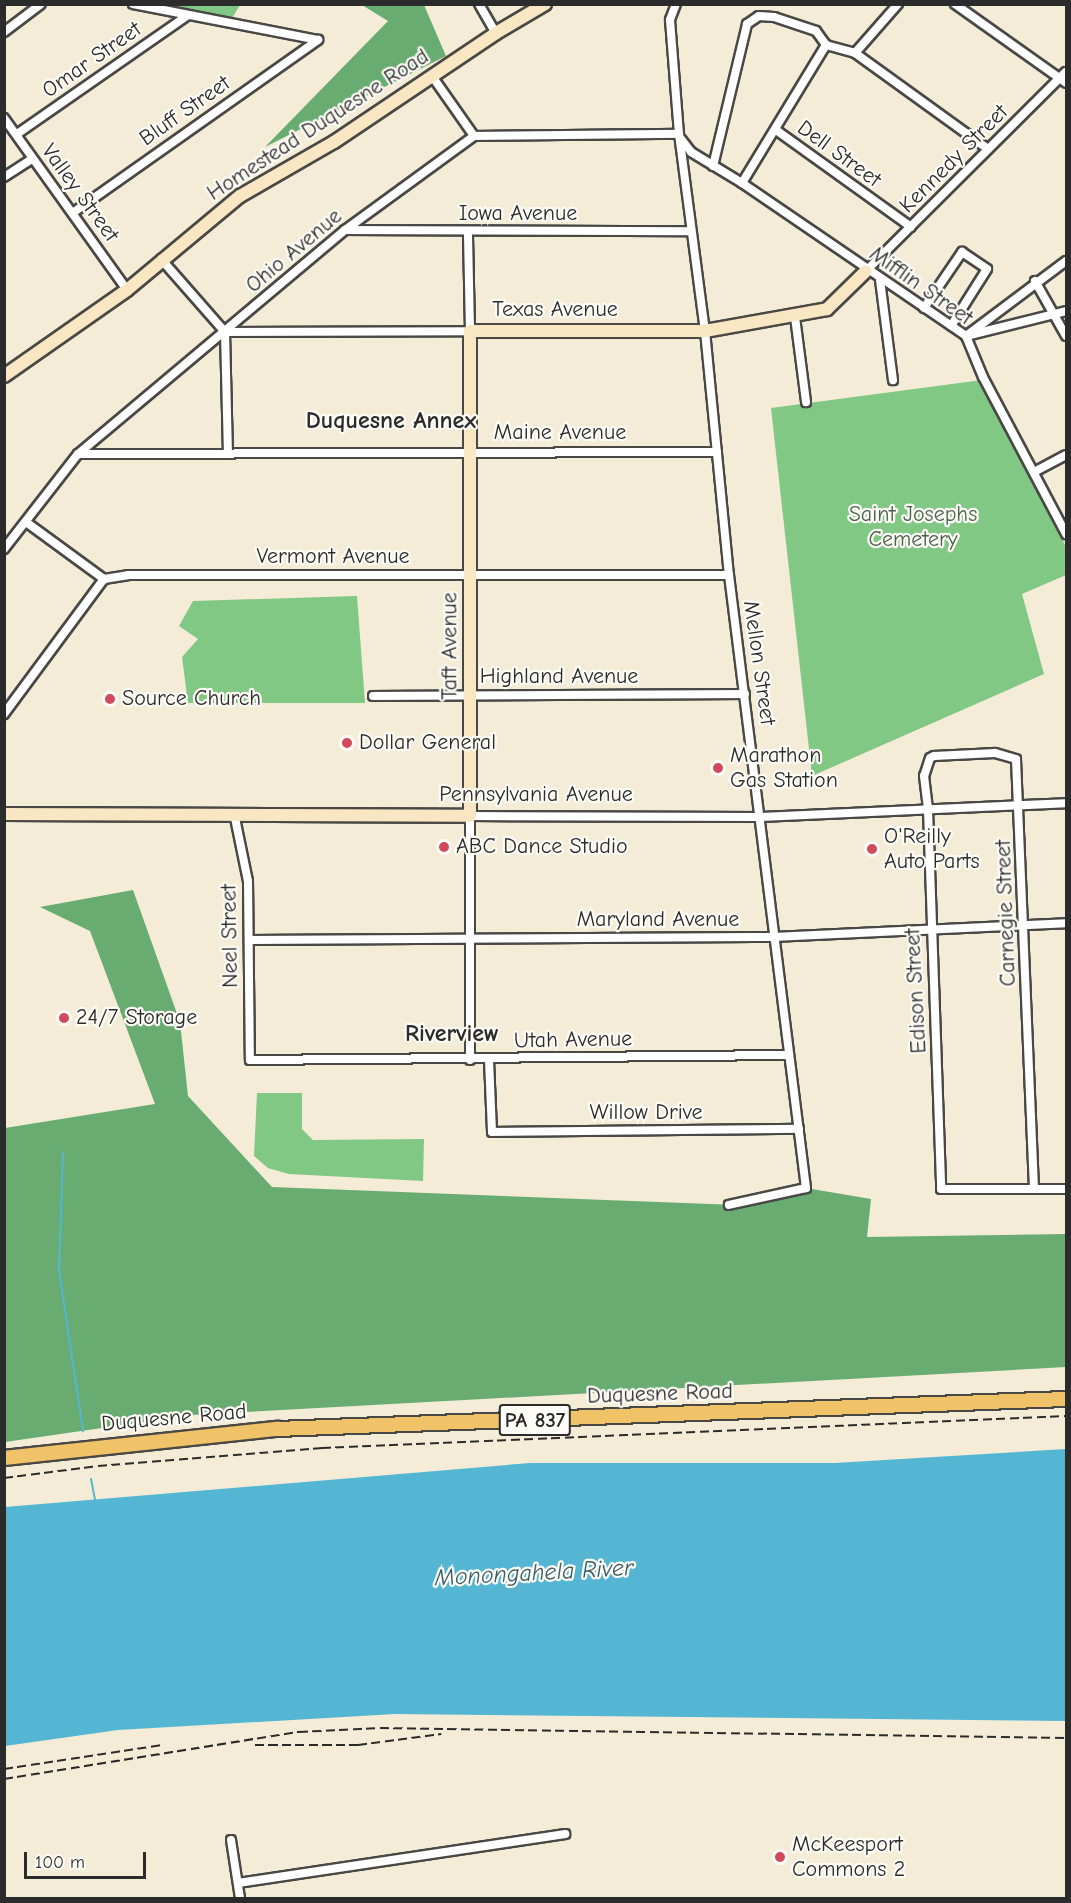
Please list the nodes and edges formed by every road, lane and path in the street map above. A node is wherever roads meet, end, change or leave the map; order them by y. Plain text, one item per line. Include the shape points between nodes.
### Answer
1 (41, 4) edge
2 (133, 4) edge
3 (479, 4) edge
4 (545, 4) edge
5 (675, 4) edge
6 (898, 4) edge
7 (955, 4) edge
8 (188, 15) junction
9 (4, 32) edge
10 (496, 33) junction
11 (826, 45) junction
12 (855, 53) junction
13 (432, 76) junction
14 (1064, 78) edge
15 (4, 118) edge
16 (776, 130) junction
17 (17, 134) junction
18 (679, 134) junction
19 (474, 136) junction
20 (988, 149) junction
21 (32, 159) junction
22 (713, 166) junction
23 (4, 177) edge
24 (742, 183) junction
25 (74, 212) junction
26 (911, 227) junction
27 (345, 230) junction
28 (691, 231) junction
29 (468, 232) junction
30 (161, 259) junction
31 (1066, 261) edge
32 (866, 271) junction
33 (880, 280) junction
34 (1035, 281) junction
35 (127, 290) junction
36 (924, 308) junction
37 (1066, 311) edge
38 (1054, 313) junction
39 (795, 317) junction
40 (951, 326) junction
41 (470, 331) junction
42 (705, 331) junction
43 (225, 332) junction
44 (966, 336) junction
45 (1066, 336) edge
46 (4, 376) edge
47 (893, 380) dead end
48 (806, 402) dead end
49 (469, 451) junction
50 (228, 452) junction
51 (717, 452) junction
52 (78, 454) junction
53 (1066, 455) edge
54 (1034, 472) junction
55 (26, 522) junction
56 (1066, 534) edge
57 (4, 549) edge
58 (470, 575) junction
59 (729, 575) junction
60 (104, 579) junction
61 (745, 694) junction
62 (373, 696) dead end
63 (471, 696) junction
64 (4, 714) edge
65 (926, 792) joint
66 (1066, 803) edge
67 (1020, 806) junction
68 (928, 810) junction
69 (234, 813) junction
70 (4, 814) edge
71 (470, 816) junction
72 (761, 817) junction
73 (1066, 923) edge
74 (1024, 927) junction
75 (930, 929) junction
76 (773, 937) junction
77 (471, 939) junction
78 (249, 940) junction
79 (788, 1055) junction
80 (250, 1060) joint
81 (470, 1060) junction
82 (489, 1060) junction
83 (799, 1129) junction
84 (1034, 1189) junction
85 (1066, 1189) edge
86 (729, 1205) dead end
87 (1066, 1399) edge
88 (4, 1458) edge
89 (565, 1834) dead end
90 (231, 1840) dead end
91 (238, 1883) junction
92 (240, 1899) edge

1 - 9 street
2 - 8 street
3 - 10 street
4 - 10 street, Homestead Duquesne Road
5 - 18 street, Mellon Street via 670,20
6 - 12 street
7 - 14 street
8 - 17 street, Omar Street
8 - 25 street, Bluff Street via 318,40
10 - 13 street, Homestead Duquesne Road
11 - 12 street
11 - 16 street
11 - 22 street via 816,31 774,16 759,16 747,24
12 - 20 street
13 - 19 street
13 - 30 street, Homestead Duquesne Road via 334,142 240,196
14 - 20 street, Kennedy Street
15 - 17 street, Valley Street
16 - 24 street
16 - 26 street, Dell Street
17 - 21 street, Valley Street
18 - 19 street
18 - 22 street, Mifflin Street via 691,152
18 - 28 street, Mellon Street
19 - 27 street, Ohio Avenue
20 - 26 street, Kennedy Street
21 - 23 street
21 - 25 street, Valley Street
22 - 24 street, Mifflin Street
24 - 32 street, Mifflin Street
25 - 35 street, Valley Street
26 - 32 street, Kennedy Street
27 - 29 street, Iowa Avenue
27 - 43 street, Ohio Avenue
28 - 29 street, Iowa Avenue
28 - 42 street, Mellon Street
29 - 41 street, Taft Avenue
30 - 35 street, Homestead Duquesne Road
30 - 43 street
31 - 34 street
32 - 33 street, Mifflin Street
32 - 39 street, Texas Avenue via 827,309
33 - 36 street, Mifflin Street
33 - 47 street
34 - 38 street
34 - 44 street
35 - 46 street, Homestead Duquesne Road
36 - 40 street, Mifflin Street
36 - 40 street via 962,252 987,269
37 - 38 street
38 - 44 street
38 - 45 street
39 - 42 street, Texas Avenue
39 - 48 street
40 - 44 street, Mifflin Street
41 - 42 street, Texas Avenue
41 - 43 street, Texas Avenue
41 - 49 street, Taft Avenue
42 - 51 street, Mellon Street
43 - 50 street
43 - 52 street, Ohio Avenue
44 - 54 street, Mifflin Street via 983,377
49 - 50 street, Maine Avenue
49 - 51 street, Maine Avenue
49 - 58 street, Taft Avenue
50 - 52 street, Maine Avenue
51 - 59 street, Mellon Street
52 - 55 street, Ohio Avenue
53 - 54 street
54 - 56 street, Mifflin Street
55 - 57 street, Ohio Avenue
55 - 60 street
58 - 59 street, Vermont Avenue
58 - 60 street, Vermont Avenue via 128,575
58 - 63 street, Taft Avenue
59 - 61 street, Mellon Street
60 - 64 street
61 - 63 street, Highland Avenue
61 - 72 street, Mellon Street
62 - 63 street, Highland Avenue
63 - 71 street, Taft Avenue
65 - 67 street, Carnegie Street via 924,776 930,758 1009,755 1016,759
65 - 68 street, Edison Street
66 - 67 street, Pennsylvania Avenue
67 - 68 street, Pennsylvania Avenue
67 - 74 street, Carnegie Street
68 - 72 street, Pennsylvania Avenue
68 - 75 street, Edison Street
69 - 70 street, Pennsylvania Avenue
69 - 71 street, Pennsylvania Avenue
69 - 78 street, Neel Street via 248,877
71 - 72 street, Pennsylvania Avenue
71 - 77 street, Taft Avenue
72 - 76 street, Mellon Street
73 - 74 street, Maryland Avenue
74 - 75 street, Maryland Avenue
74 - 84 street, Carnegie Street
75 - 76 street, Maryland Avenue
75 - 84 street, Edison Street via 941,1189
76 - 77 street, Maryland Avenue
76 - 79 street, Mellon Street
77 - 78 street, Maryland Avenue
77 - 81 street, Taft Avenue
78 - 80 street, Neel Street
79 - 82 street, Utah Avenue
79 - 83 street, Mellon Street
80 - 81 street, Utah Avenue
81 - 82 street, Utah Avenue
82 - 83 street, Willow Drive via 492,1132
83 - 86 street, Mellon Street via 806,1188
84 - 85 street
87 - 88 main road, Duquesne Road / PA 837 via 277,1429
89 - 91 street
90 - 91 street
91 - 92 street

